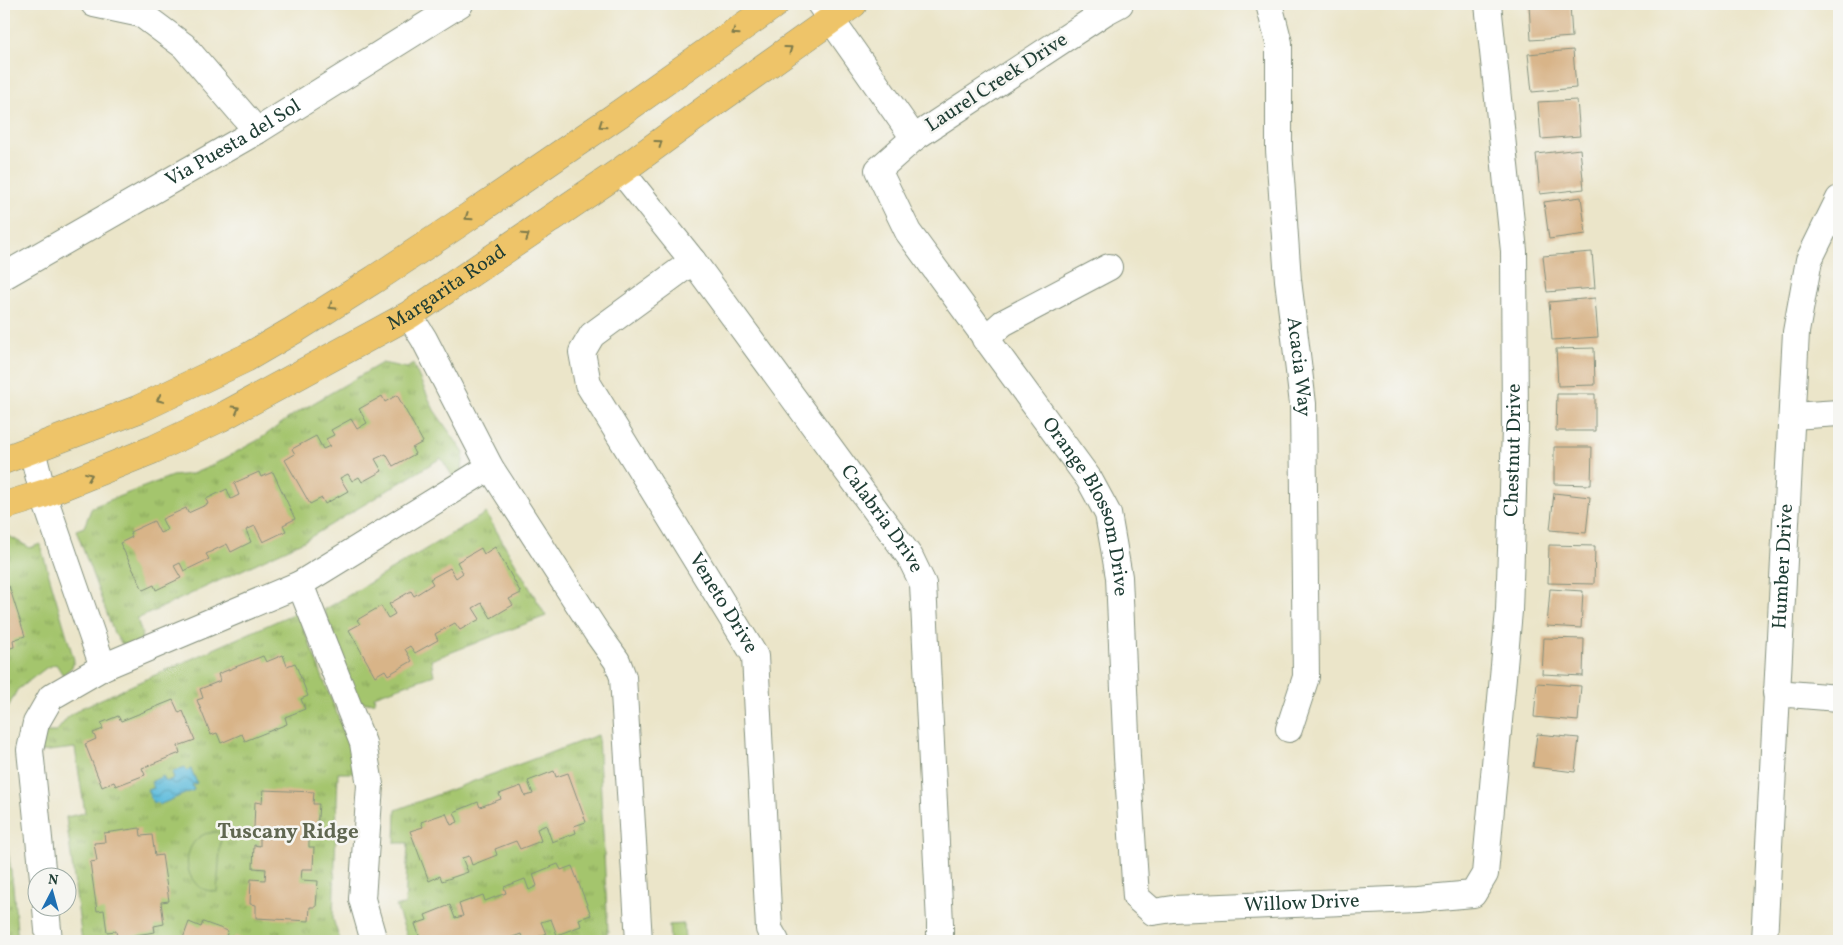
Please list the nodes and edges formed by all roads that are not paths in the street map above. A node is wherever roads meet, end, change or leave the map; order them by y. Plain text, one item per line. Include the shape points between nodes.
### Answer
1 (94, 4) edge
2 (460, 4) edge
3 (775, 4) edge
4 (853, 4) edge
5 (1120, 4) edge
6 (1269, 4) edge
7 (1488, 4) edge
8 (826, 11) edge
9 (257, 131) junction
10 (914, 138) junction
11 (878, 170) joint
12 (621, 171) junction
13 (1839, 199) edge
14 (693, 261) junction
15 (1109, 267) dead end
16 (4, 276) edge
17 (409, 315) junction
18 (985, 339) junction
19 (1839, 413) edge
20 (1792, 416) junction
21 (32, 450) junction
22 (4, 460) edge
23 (490, 467) junction
24 (43, 494) junction
25 (4, 506) edge
26 (300, 584) junction
27 (103, 667) junction
28 (1776, 694) junction
29 (1839, 698) edge
30 (1289, 729) dead end
31 (42, 868) edge
32 (1473, 894) joint
33 (1136, 897) joint
34 (47, 918) edge
35 (50, 941) edge
36 (374, 941) edge
37 (639, 941) edge
38 (776, 941) edge
39 (940, 941) edge
40 (1764, 941) edge

1 - 9 street via 141,14 184,46
2 - 9 street, Via Puesta del Sol
3 -> 21 main road via 455,226 294,330 246,358 139,409
4 - 8 main road, Margarita Road
5 - 10 street, Laurel Creek Drive
6 - 30 street, Acacia Way via 1279,43 1279,150 1288,280 1303,404 1306,676
7 - 32 street, Chestnut Drive via 1514,251 1515,429 1509,611 1485,874
8 - 10 street
12 -> 8 main road, Margarita Road
9 - 16 street, Via Puesta del Sol
10 - 11 street, Laurel Creek Drive
11 - 18 street, Orange Blossom Drive via 908,232
12 - 14 street, Calabria Drive
17 -> 12 main road, Margarita Road
13 - 20 street, Humber Drive via 1809,260 1796,332
14 - 38 street, Veneto Drive via 592,335 582,352 588,384 755,656 769,929
14 - 39 street, Calabria Drive via 910,557 923,584
15 - 18 street via 1002,323
17 - 23 street
24 -> 17 main road, Margarita Road via 152,450 220,418
18 - 33 street, Orange Blossom Drive via 1089,479 1108,514 1119,577
19 - 20 street
20 - 28 street, Humber Drive
21 - 22 main road
21 - 24 street
23 - 26 street
23 - 37 street via 617,661 623,678
24 - 25 main road, Margarita Road
24 - 27 street
26 - 27 street
26 - 36 street via 363,743 370,785 362,899
27 - 31 street via 51,697 36,723 30,750
28 - 29 street
28 - 40 street, Humber Drive
32 - 33 street, Willow Drive via 1153,912
34 - 35 street

